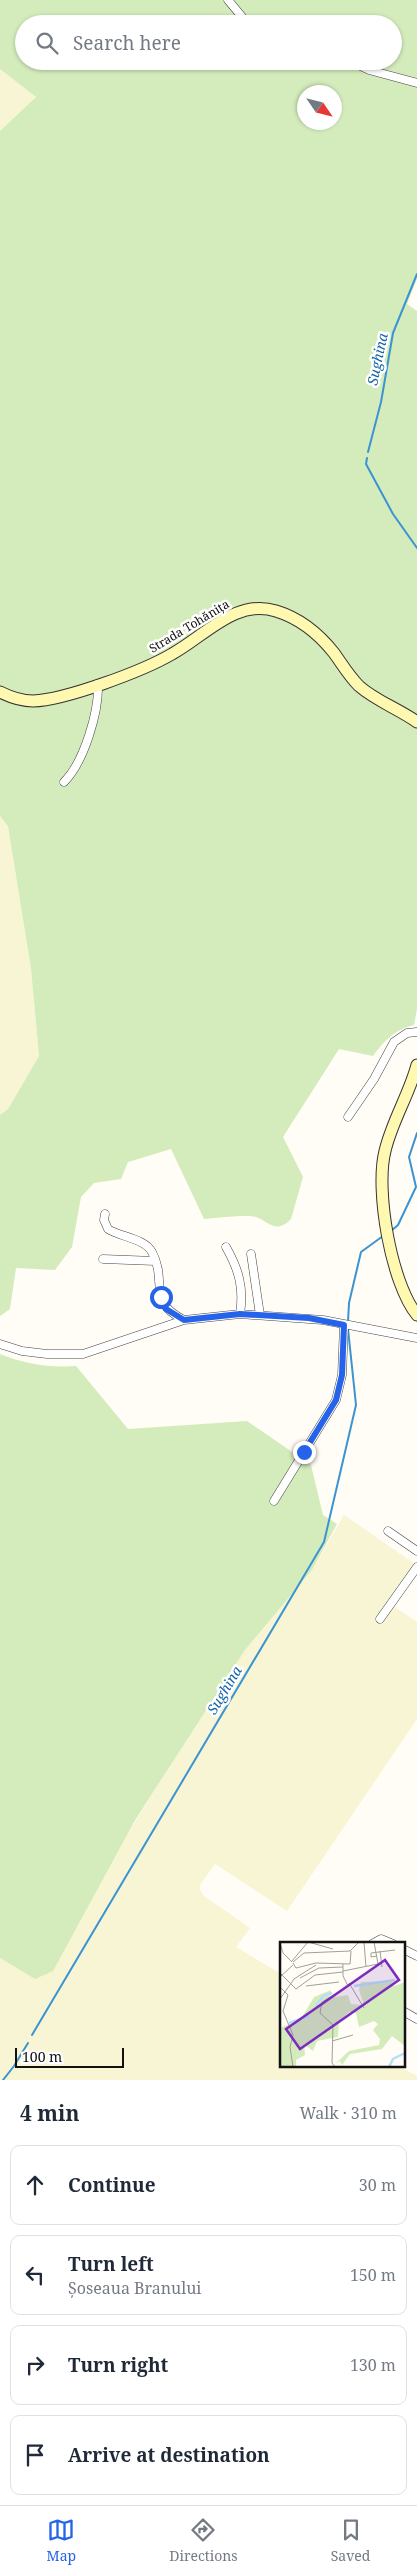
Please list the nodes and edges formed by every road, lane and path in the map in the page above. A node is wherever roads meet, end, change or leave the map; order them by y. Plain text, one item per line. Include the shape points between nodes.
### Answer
1 (228, 0) edge
2 (240, 15) edge
3 (369, 70) edge
4 (417, 82) edge
5 (98, 684) junction
6 (0, 692) edge
7 (417, 722) edge
8 (64, 782) dead end
9 (417, 1032) edge
10 (417, 1065) edge
11 (348, 1117) dead end
12 (105, 1214) dead end
13 (226, 1247) dead end
14 (251, 1254) dead end
15 (104, 1259) dead end
16 (155, 1261) junction
17 (240, 1314) junction
18 (260, 1315) junction
19 (417, 1315) edge
20 (184, 1320) junction
21 (344, 1325) junction
22 (417, 1338) edge
23 (0, 1344) edge
24 (274, 1501) dead end
25 (388, 1531) dead end
26 (417, 1551) edge
27 (417, 1567) edge
28 (380, 1619) dead end
29 (376, 1942) edge
30 (389, 1942) edge
31 (404, 1950) edge
32 (417, 1956) edge
33 (404, 2012) edge
34 (417, 2019) edge

1 - 2 street
3 - 4 street
5 - 6 main road, Strada Tohănița via 40,700 15,699
5 - 7 main road, Strada Tohănița via 164,659 240,610 266,608 287,614 309,628 360,687
5 - 8 street via 96,708 81,757
9 - 11 street via 408,1033 394,1042
10 - 19 main road via 383,1160 382,1186 398,1279
12 - 16 street via 108,1228 144,1244
13 - 17 street via 241,1283
14 - 18 street
15 - 16 street
16 - 20 street via 163,1305
17 - 18 street
17 - 20 street
18 - 21 street via 309,1318
20 - 23 street via 83,1354 22,1351
21 - 22 street
21 - 24 street via 342,1375 336,1400
25 - 26 street
27 - 28 street
29 - 30 street via 381,1939
31 - 32 street
33 - 34 street

